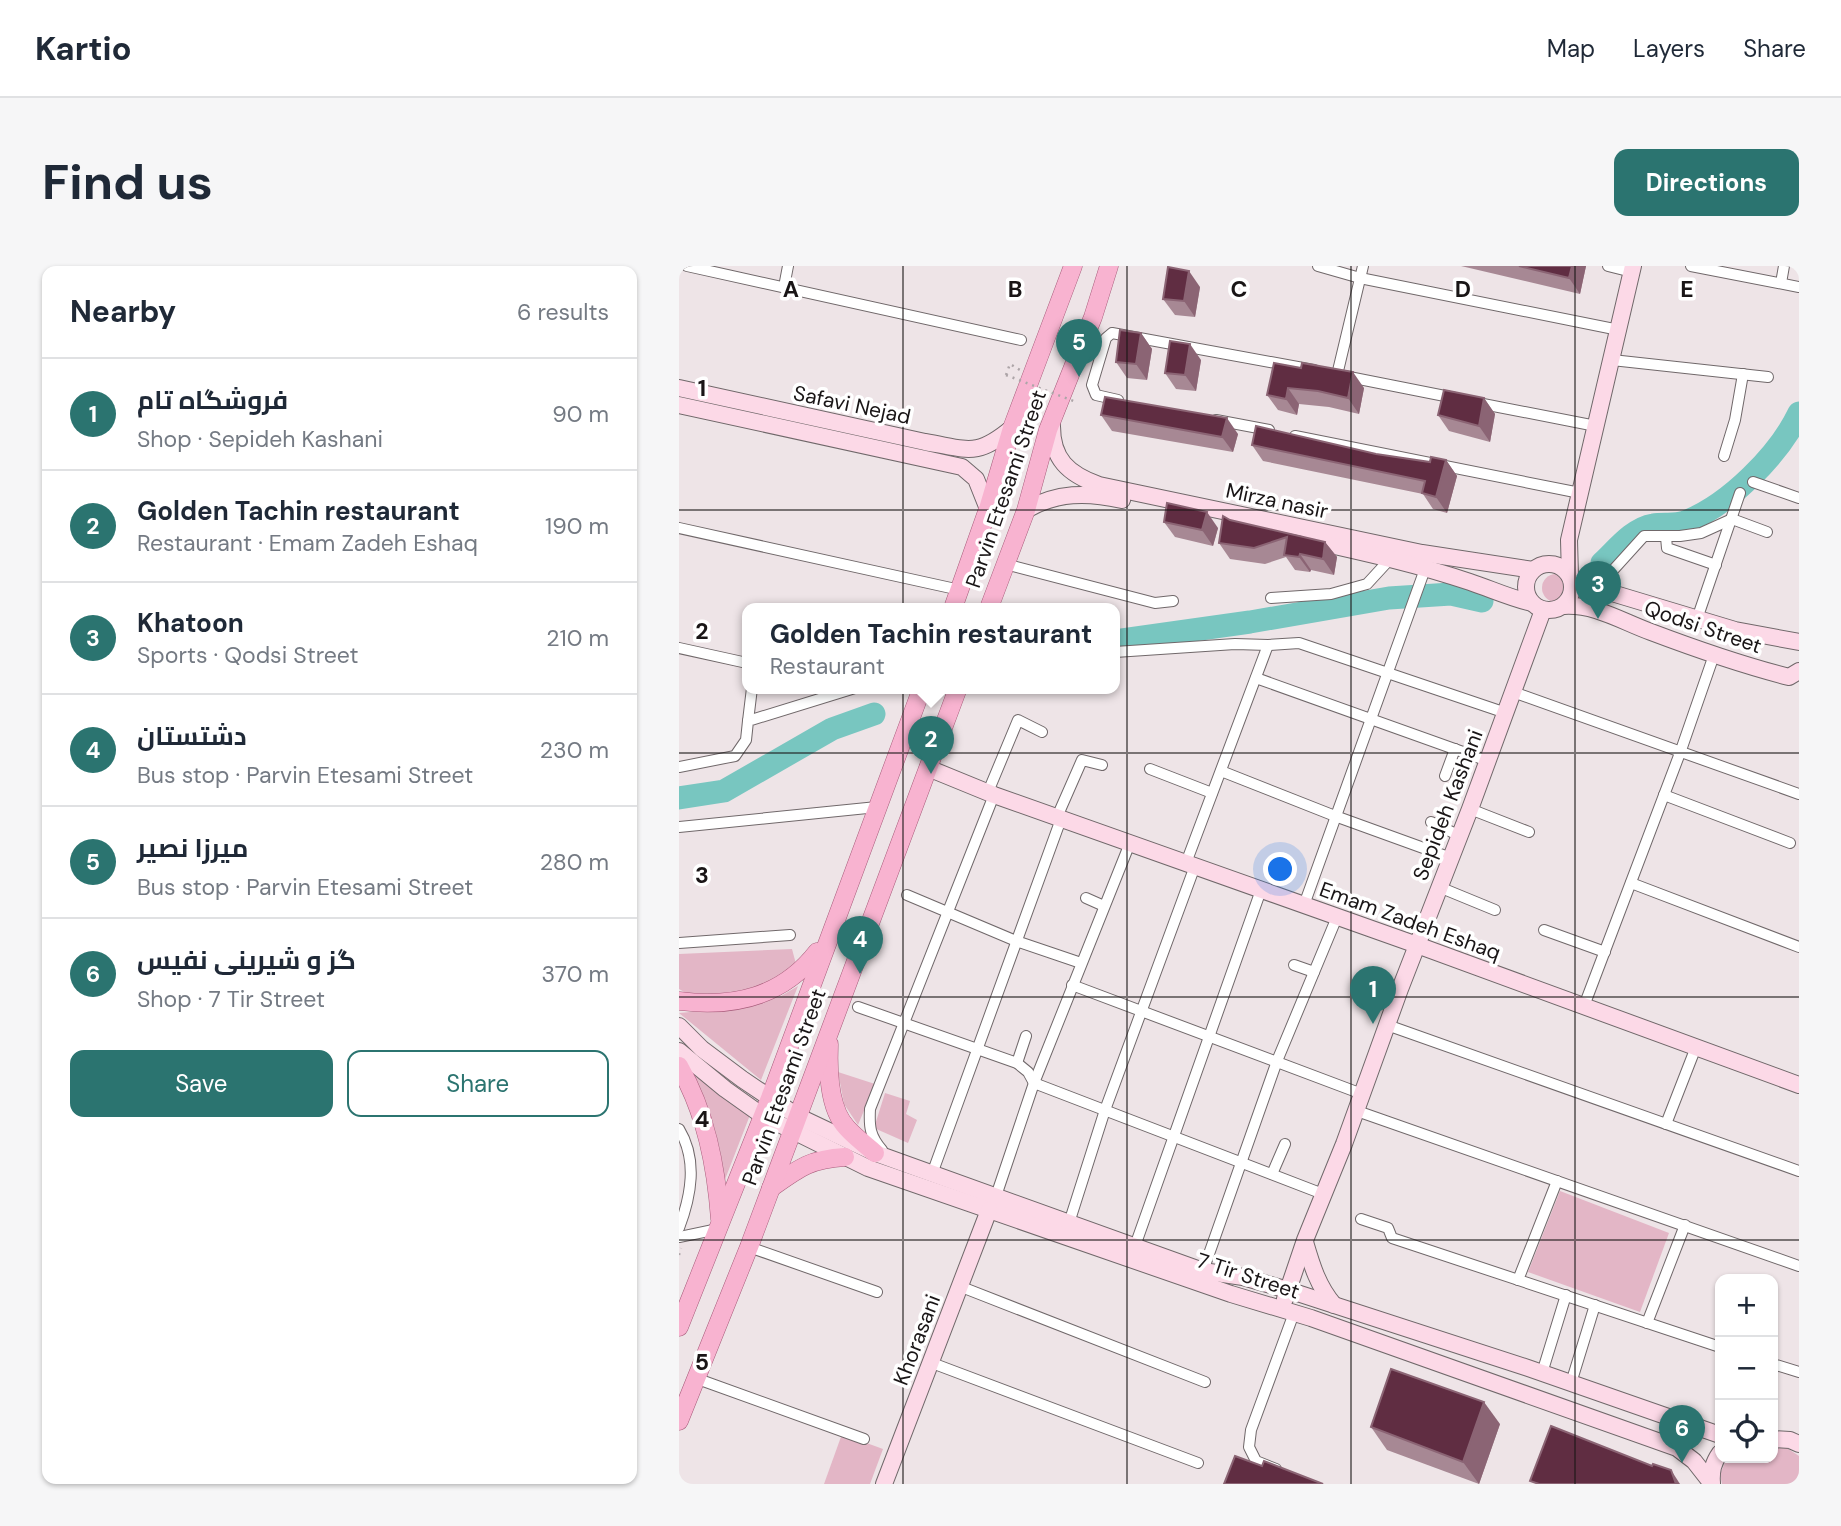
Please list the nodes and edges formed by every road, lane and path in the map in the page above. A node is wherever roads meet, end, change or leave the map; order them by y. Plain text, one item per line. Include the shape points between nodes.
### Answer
1 (687, 266) edge
2 (788, 266) edge
3 (1073, 266) edge
4 (1109, 266) edge
5 (1318, 266) edge
6 (1363, 266) edge
7 (1608, 266) edge
8 (1691, 266) edge
9 (1784, 266) edge
10 (1633, 269) edge
11 (1360, 278) junction
12 (1781, 283) junction
13 (784, 287) junction
14 (1799, 287) edge
15 (1619, 330) junction
16 (1021, 340) dead end
17 (1612, 360) junction
18 (1010, 364) dead end
19 (1743, 374) junction
20 (1337, 375) junction
21 (1767, 377) dead end
22 (679, 388) edge
23 (1076, 402) dead end
24 (1135, 403) edge
25 (679, 405) edge
26 (1203, 417) edge
27 (1052, 421) junction
28 (1596, 426) junction
29 (1012, 428) junction
30 (968, 449) junction
31 (1724, 456) dead end
32 (962, 467) junction
33 (1753, 482) dead end
34 (1098, 490) junction
35 (1580, 493) junction
36 (1740, 493) dead end
37 (1799, 498) edge
38 (988, 509) junction
39 (1026, 510) junction
40 (1732, 519) junction
41 (679, 528) edge
42 (1767, 533) dead end
43 (1666, 537) junction
44 (1569, 540) junction
45 (1390, 559) junction
46 (1419, 563) junction
47 (1005, 564) junction
48 (1716, 565) junction
49 (1539, 567) junction
50 (1571, 578) junction
51 (1596, 589) junction
52 (960, 590) junction
53 (1271, 598) dead end
54 (1173, 601) dead end
55 (955, 603) edge
56 (991, 603) edge
57 (1537, 606) junction
58 (1564, 606) junction
59 (1697, 619) junction
60 (1799, 642) edge
61 (1268, 645) junction
62 (679, 648) edge
63 (1120, 652) edge
64 (1714, 655) junction
65 (742, 662) edge
66 (1387, 673) junction
67 (1795, 676) edge
68 (1256, 678) junction
69 (1513, 692) junction
70 (751, 694) edge
71 (836, 694) edge
72 (920, 694) edge
73 (956, 694) edge
74 (1506, 713) junction
75 (1369, 720) junction
76 (748, 721) junction
77 (1042, 732) dead end
78 (1455, 749) junction
79 (1680, 752) junction
80 (1488, 761) junction
81 (1102, 765) dead end
82 (679, 767) edge
83 (928, 768) junction
84 (1150, 769) dead end
85 (1221, 771) junction
86 (1445, 776) dead end
87 (991, 793) junction
88 (1212, 793) junction
89 (1799, 794) edge
90 (1664, 795) junction
91 (877, 807) junction
92 (1470, 809) junction
93 (1335, 816) junction
94 (1059, 818) junction
95 (1431, 822) dead end
96 (679, 827) edge
97 (1529, 832) dead end
98 (1459, 836) junction
99 (1130, 843) junction
100 (1790, 843) dead end
101 (1451, 858) junction
102 (1191, 864) junction
103 (1631, 883) junction
104 (1439, 887) junction
105 (1261, 890) junction
106 (907, 895) dead end
107 (1086, 898) dead end
108 (1304, 905) junction
109 (1104, 906) junction
110 (1495, 910) dead end
111 (946, 912) junction
112 (1338, 917) junction
113 (1544, 929) dead end
114 (790, 935) dead end
115 (828, 939) junction
116 (1016, 941) junction
117 (679, 943) edge
118 (1417, 945) junction
119 (1799, 947) edge
120 (1605, 952) junction
121 (1081, 963) junction
122 (1294, 965) dead end
123 (1314, 972) junction
124 (1072, 985) junction
125 (679, 1002) edge
126 (1584, 1006) junction
127 (858, 1007) dead end
128 (1142, 1011) junction
129 (831, 1024) junction
130 (904, 1024) junction
131 (1387, 1025) junction
132 (679, 1026) edge
133 (1026, 1036) dead end
134 (1210, 1037) junction
135 (696, 1043) junction
136 (1696, 1047) junction
137 (977, 1049) junction
138 (680, 1057) edge
139 (1277, 1061) junction
140 (1017, 1063) junction
141 (1034, 1083) junction
142 (1799, 1085) edge
143 (1362, 1094) junction
144 (770, 1098) junction
145 (1105, 1110) junction
146 (1357, 1111) junction
147 (763, 1116) junction
148 (795, 1123) junction
149 (1666, 1124) junction
150 (679, 1129) edge
151 (1175, 1137) junction
152 (1285, 1144) dead end
153 (845, 1157) junction
154 (881, 1161) junction
155 (1240, 1163) junction
156 (1799, 1171) edge
157 (932, 1174) junction
158 (1272, 1174) junction
159 (1557, 1181) junction
160 (771, 1188) junction
161 (1324, 1194) junction
162 (992, 1203) junction
163 (1361, 1219) dead end
164 (1069, 1223) junction
165 (719, 1225) junction
166 (1685, 1225) junction
167 (679, 1228) edge
168 (679, 1237) edge
169 (1305, 1240) junction
170 (1135, 1246) junction
171 (749, 1247) junction
172 (1799, 1265) edge
173 (1203, 1270) junction
174 (1518, 1280) junction
175 (959, 1286) junction
176 (1288, 1290) junction
177 (877, 1292) dead end
178 (1566, 1295) junction
179 (1334, 1305) junction
180 (1595, 1305) junction
181 (1288, 1311) junction
182 (1647, 1322) junction
183 (679, 1327) edge
184 (1715, 1345) edge
185 (932, 1363) junction
186 (1778, 1366) edge
187 (1542, 1373) junction
188 (1799, 1373) edge
189 (695, 1378) junction
190 (1205, 1382) dead end
191 (1571, 1383) junction
192 (679, 1421) edge
193 (1690, 1426) junction
194 (1799, 1430) edge
195 (1715, 1434) edge
196 (1778, 1437) edge
197 (864, 1439) dead end
198 (1778, 1439) edge
199 (1799, 1444) edge
200 (1677, 1448) junction
201 (1198, 1463) dead end
202 (1716, 1463) edge
203 (1292, 1475) edge
204 (884, 1484) edge
205 (1712, 1484) edge

1 - 13 street
2 - 13 street
3 - 29 main road, Parvin Etesami Street
4 - 27 main road, Parvin Etesami Street
5 - 11 street
6 - 11 street
7 - 10 street
8 - 12 street
9 - 12 street
10 - 15 street
11 - 15 street
11 - 20 street
12 - 14 street
13 - 16 street
15 - 17 street
17 - 19 street
17 - 28 street
18 - 23 path, bridge via 1006,375
19 - 21 street
19 - 31 street
20 - 24 street via 1112,333 1106,338 1092,385 1096,395
20 - 28 street
22 - 30 street, Safavi Nejad
25 - 32 street, Safavi Nejad
26 - 35 street
27 - 34 street, Mirza nasir via 1052,443 1067,469
27 - 39 main road, Parvin Etesami Street
28 - 35 street
29 - 30 street, Safavi Nejad via 995,443 980,450
29 - 38 main road, Parvin Etesami Street
30 - 32 street via 974,453 975,464
32 - 38 street via 976,479
33 - 37 street
34 - 39 street, Mirza nasir via 1054,497
34 - 45 street, Mirza nasir
34 - 46 street, Mirza nasir
35 - 44 street
36 - 40 street
38 - 52 main road, Parvin Etesami Street
39 - 47 main road, Parvin Etesami Street
40 - 42 street
40 - 43 street via 1701,533
40 - 48 street
41 - 52 street
43 - 48 street via 1667,548
43 - 51 street via 1644,536
44 - 49 street
44 - 50 street
45 - 46 street, Mirza nasir
45 - 53 street via 1367,584 1331,594
46 - 49 street, Mirza nasir
46 - 57 street, Mirza nasir
46 - 66 street via 1409,610
47 - 54 street via 1155,603
47 - 56 main road, Parvin Etesami Street
48 - 59 street
49 - 50 street via 1562,567
49 - 57 street via 1526,586
50 - 51 street, Qodsi Street
50 - 58 street via 1572,595
51 - 59 street, Qodsi Street
52 - 55 main road, Parvin Etesami Street
57 - 58 street
57 - 69 street, Sepideh Kashani
58 - 64 street, Qodsi Street via 1604,613
59 - 60 street, Qodsi Street
61 - 63 street
61 - 66 street via 1299,643
61 - 68 street
62 - 65 street
64 - 67 street, Qodsi Street
64 - 79 street
66 - 74 street
66 - 75 street
68 - 75 street
68 - 85 street
69 - 74 street, Sepideh Kashani
69 - 79 street
70 - 76 street
71 - 76 street
72 - 91 main road, Parvin Etesami Street
73 - 83 main road, Parvin Etesami Street
74 - 80 street, Sepideh Kashani
75 - 78 street
75 - 93 street
76 - 82 street via 745,740 735,756
77 - 87 street via 1018,720
78 - 80 street
78 - 86 street
79 - 89 street
79 - 90 street
80 - 92 street, Sepideh Kashani
81 - 94 street via 1082,760
83 - 87 street, Emam Zadeh Eshaq
83 - 129 main road, Parvin Etesami Street
84 - 88 street
85 - 88 street
85 - 93 street
87 - 94 street, Emam Zadeh Eshaq
87 - 111 street
88 - 102 street
90 - 100 street
90 - 103 street
91 - 96 street
91 - 115 main road, Parvin Etesami Street
92 - 97 street
92 - 98 street, Sepideh Kashani
93 - 101 street
93 - 108 street
94 - 99 street, Emam Zadeh Eshaq
94 - 116 street
95 - 98 street
98 - 101 street, Sepideh Kashani
99 - 102 street, Emam Zadeh Eshaq
99 - 109 street
101 - 104 street, Sepideh Kashani
102 - 105 street, Emam Zadeh Eshaq
102 - 128 street
103 - 119 street
103 - 120 street
104 - 110 street
104 - 118 street, Sepideh Kashani
105 - 108 street, Emam Zadeh Eshaq
105 - 134 street
106 - 111 street
107 - 109 street
108 - 112 street, Emam Zadeh Eshaq
109 - 121 street
111 - 116 street
111 - 130 street
112 - 118 street, Emam Zadeh Eshaq
112 - 123 street
113 - 120 street
114 - 117 street
115 - 125 main road via 802,972 770,990 739,1002
115 - 144 main road, Parvin Etesami Street
116 - 121 street
116 - 137 street
118 - 126 street, Emam Zadeh Eshaq
118 - 131 street, Sepideh Kashani
120 - 126 street
121 - 124 street
122 - 123 street
123 - 139 street
124 - 128 street
124 - 141 street
126 - 136 street, Emam Zadeh Eshaq
127 - 130 street
128 - 134 street
128 - 145 street
129 - 148 main road, Parvin Etesami Street
129 - 154 main road via 828,1070 832,1096 844,1126
130 - 137 street
130 - 154 street via 870,1109 869,1128
131 - 143 street, Sepideh Kashani
131 - 149 street
132 - 135 street, 7 Tir Street
133 - 140 street
134 - 139 street
134 - 151 street
135 - 138 street via 695,1052
135 - 144 street, 7 Tir Street
136 - 142 street, Emam Zadeh Eshaq
136 - 149 street
137 - 140 street
137 - 157 street
138 - 147 street, 7 Tir Street
138 - 165 main road via 716,1174
139 - 143 street
139 - 155 street
140 - 141 street
141 - 145 street
141 - 162 street
143 - 146 street, Sepideh Kashani
144 - 147 main road, Parvin Etesami Street
144 - 148 street, 7 Tir Street
145 - 151 street
145 - 164 street
146 - 159 street
146 - 161 street, Sepideh Kashani
147 - 148 street, 7 Tir Street
147 - 165 main road, Parvin Etesami Street
148 - 153 street, 7 Tir Street
148 - 154 street, 7 Tir Street
148 - 160 main road, Parvin Etesami Street
149 - 156 street
150 - 167 street via 691,1164 691,1185
151 - 155 street
151 - 170 street
152 - 158 street
153 - 154 street, 7 Tir Street
153 - 160 main road via 821,1158
154 - 157 street, 7 Tir Street
154 - 162 street, 7 Tir Street
155 - 158 street
155 - 173 street
157 - 162 street, 7 Tir Street
158 - 161 street
159 - 166 street
159 - 174 street
160 - 171 main road, Parvin Etesami Street
161 - 169 street, Sepideh Kashani
162 - 164 street, 7 Tir Street
162 - 175 street, Khorasani
162 - 181 street, 7 Tir Street via 1231,1294
163 - 174 street via 1388,1228 1392,1238
164 - 170 street, 7 Tir Street
165 - 168 street
165 - 183 main road, Parvin Etesami Street
166 - 172 street
166 - 182 street
169 - 176 street, Sepideh Kashani
169 - 179 street via 1312,1269
170 - 173 street, 7 Tir Street
171 - 177 street
171 - 189 main road, Parvin Etesami Street
173 - 176 street, 7 Tir Street
174 - 178 street
175 - 185 street, Khorasani
175 - 190 street
176 - 179 street, 7 Tir Street
176 - 181 street, Sepideh Kashani
178 - 180 street
178 - 187 street
179 - 187 street, 7 Tir Street
180 - 182 street
180 - 191 street
181 - 200 street, 7 Tir Street
181 - 203 street via 1249,1447 1256,1461
182 - 184 street
185 - 201 street
185 - 204 street, Khorasani
186 - 188 street
187 - 191 street, 7 Tir Street
189 - 192 main road, Parvin Etesami Street
189 - 197 street
191 - 193 street, 7 Tir Street
193 - 195 street, 7 Tir Street
193 - 200 street via 1694,1432 1691,1445
194 - 196 street
198 - 199 street
200 - 205 street, 7 Tir Street
202 - 205 street

